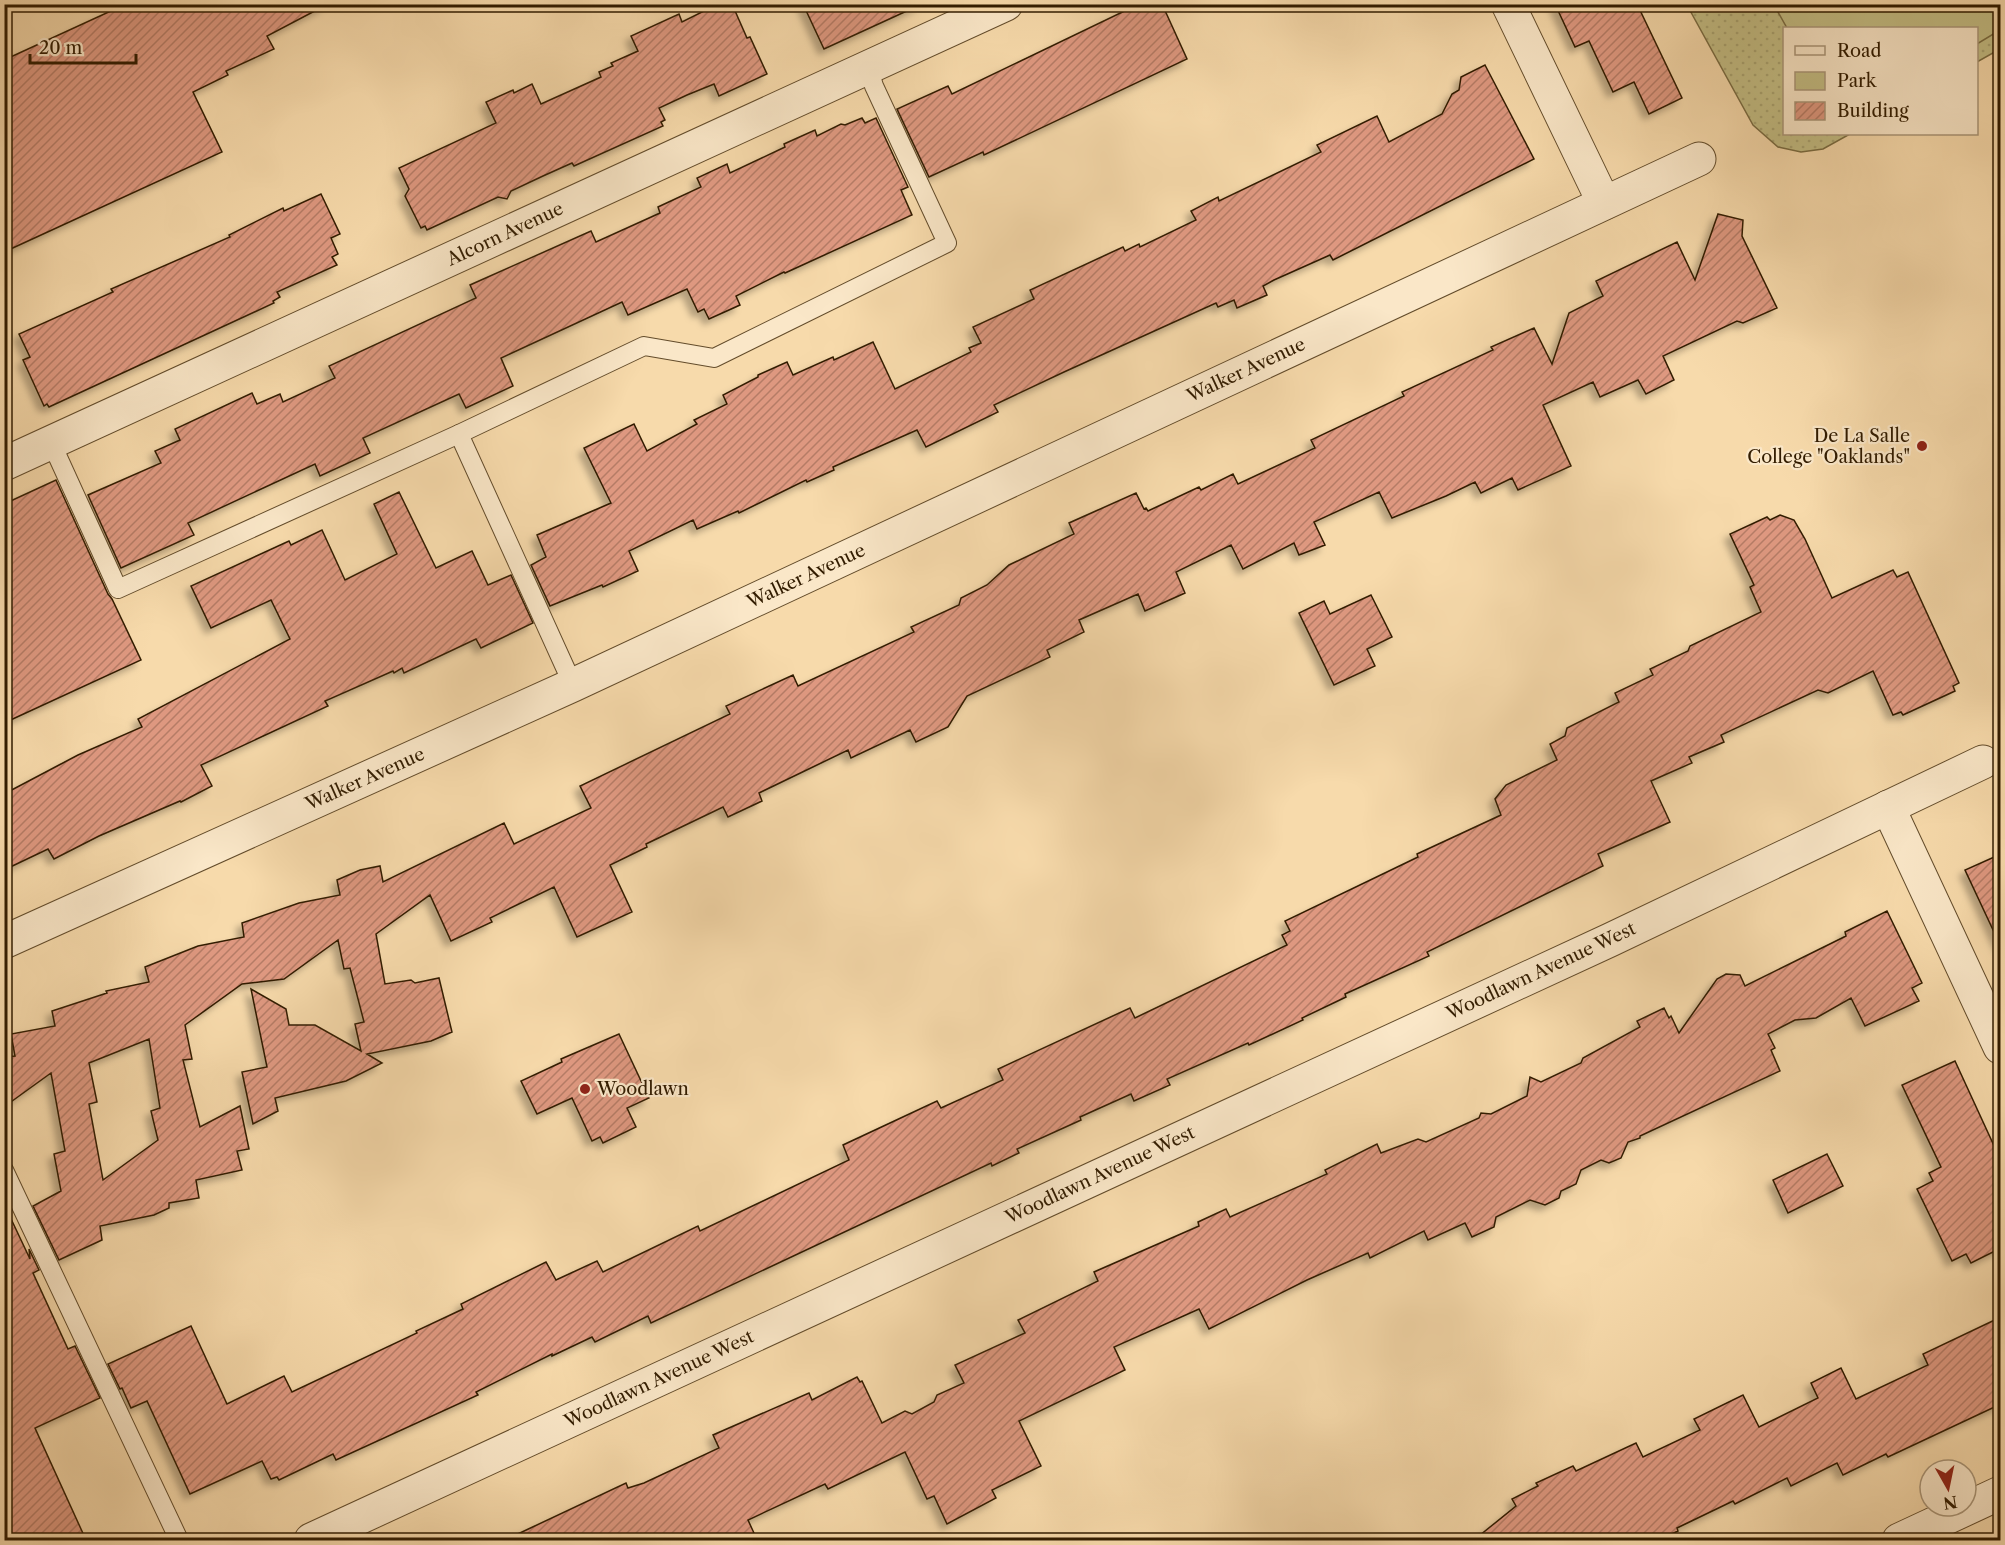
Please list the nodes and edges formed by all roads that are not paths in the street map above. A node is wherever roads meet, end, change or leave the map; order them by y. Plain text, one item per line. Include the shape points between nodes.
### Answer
1 (1006, 4) edge
2 (1508, 4) edge
3 (868, 67) junction
4 (1699, 159) dead end
5 (1604, 203) junction
6 (459, 434) junction
7 (51, 442) junction
8 (4, 464) edge
9 (573, 685) junction
10 (1983, 762) dead end
11 (1888, 807) junction
12 (4, 942) edge
13 (2001, 1047) edge
14 (4, 1170) edge
15 (2001, 1493) edge
16 (179, 1540) edge
17 (311, 1540) edge
18 (1899, 1540) edge

1 - 3 street, Alcorn Avenue
2 - 5 street
3 - 6 lane via 946,243 714,358 644,346
3 - 7 street, Alcorn Avenue
4 - 5 street, Walker Avenue
5 - 9 street, Walker Avenue
6 - 7 lane via 118,589
6 - 9 lane
7 - 8 street, Alcorn Avenue
9 - 12 street, Walker Avenue
10 - 11 street, Woodlawn Avenue West
11 - 13 street
11 - 17 street, Woodlawn Avenue West via 1610,940
14 - 16 lane
15 - 18 street

